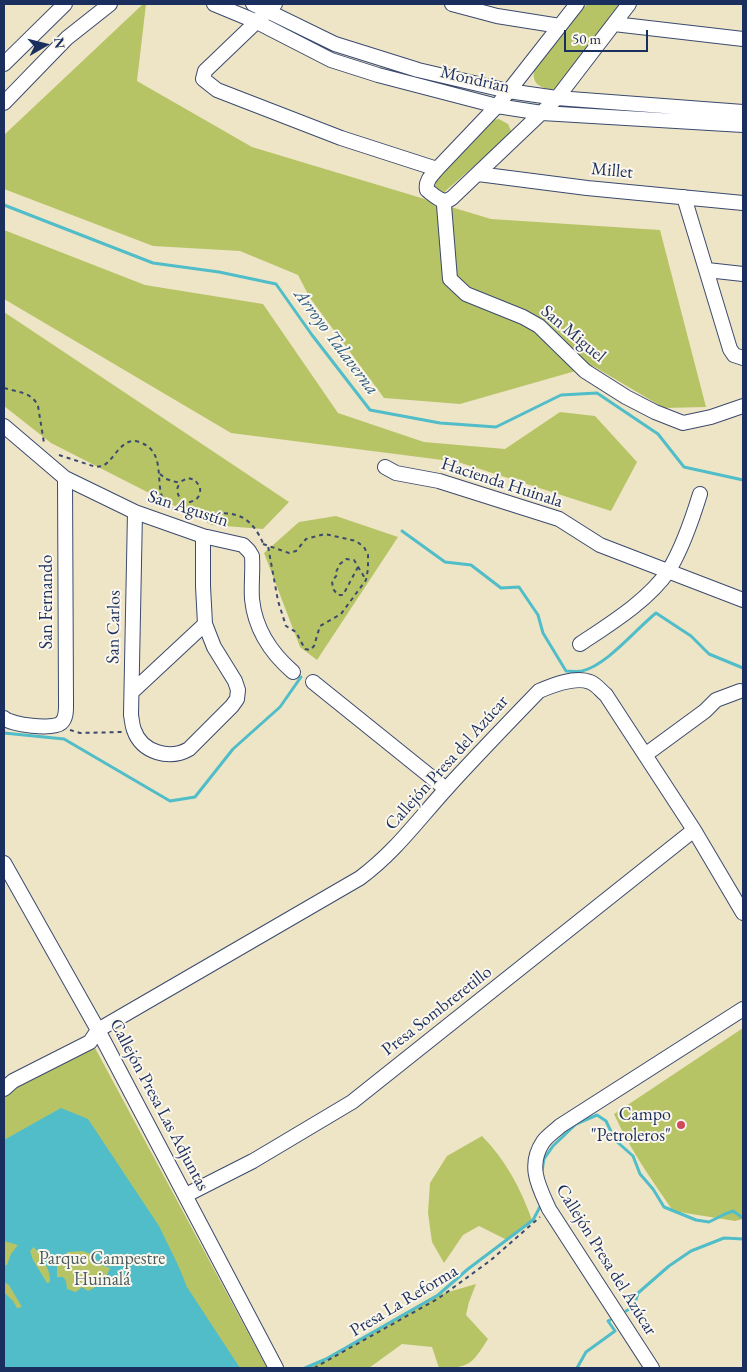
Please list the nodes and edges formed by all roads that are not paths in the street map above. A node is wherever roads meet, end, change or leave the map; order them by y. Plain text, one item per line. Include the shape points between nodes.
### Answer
1 (66, 4) edge
2 (110, 4) edge
3 (214, 4) edge
4 (253, 4) edge
5 (452, 4) edge
6 (577, 4) edge
7 (629, 4) edge
8 (271, 8) edge
9 (255, 21) junction
10 (614, 24) junction
11 (560, 26) junction
12 (743, 39) edge
13 (4, 64) edge
14 (508, 92) junction
15 (558, 98) junction
16 (4, 103) edge
17 (497, 106) junction
18 (743, 112) edge
19 (542, 113) junction
20 (743, 125) edge
21 (437, 168) junction
22 (478, 174) junction
23 (684, 197) junction
24 (449, 201) junction
25 (743, 204) edge
26 (707, 270) junction
27 (743, 274) edge
28 (743, 358) edge
29 (743, 406) edge
30 (4, 426) edge
31 (385, 466) dead end
32 (65, 478) junction
33 (700, 494) dead end
34 (135, 512) junction
35 (203, 536) junction
36 (668, 570) junction
37 (743, 600) edge
38 (204, 624) junction
39 (580, 644) dead end
40 (293, 672) dead end
41 (313, 682) dead end
42 (740, 691) dead end
43 (132, 692) junction
44 (5, 719) edge
45 (645, 755) junction
46 (446, 789) junction
47 (694, 830) junction
48 (4, 863) edge
49 (743, 913) edge
50 (743, 1009) edge
51 (98, 1030) junction
52 (4, 1088) edge
53 (186, 1195) junction
54 (276, 1368) edge
55 (652, 1368) edge

1 - 13 street
2 - 16 street via 67,38
3 - 9 street, Mondrian
4 - 8 street, Mondrian
5 - 11 street via 498,16
6 - 11 street
7 - 10 street
8 - 9 street
8 - 14 street, Mondrian via 336,44 418,70
9 - 17 street, Mondrian via 331,60
9 - 21 street via 205,71 203,79 216,90 298,122
10 - 12 street
10 - 15 street
11 - 14 street
14 - 15 street, Mondrian
14 - 17 street
15 - 18 street, Mondrian
15 - 19 street
17 - 19 street, Mondrian
17 - 21 street
19 - 20 street, Mondrian
19 - 22 street
21 - 24 street via 428,180 427,190 445,202
22 - 23 street, Millet
22 - 24 street
23 - 25 street, Millet
23 - 26 street
24 - 29 street, San Miguel via 450,278 466,294 539,326 585,371 655,412 690,422
26 - 27 street
26 - 28 street via 730,349 734,355
30 - 32 street, San Agustín
31 - 36 street, Hacienda Huinala via 396,473 468,490 559,520 600,545
32 - 34 street, San Agustín
32 - 44 street, San Fernando via 64,718 52,727 18,724
33 - 36 street via 690,528
34 - 35 street, San Agustín
34 - 43 street, San Carlos
35 - 38 street
35 - 40 street, San Agustín via 243,545 249,551 256,619 264,641
36 - 37 street, Hacienda Huinala
36 - 39 street via 640,602
38 - 43 street
38 - 43 street, San Carlos via 235,681 237,699 189,749 169,755 150,750 138,736 131,715
41 - 46 street
42 - 45 street via 716,700 705,712
45 - 46 street, Callejón Presa del Azúcar via 596,685 589,681 564,682 539,691
45 - 47 street, Callejón Presa del Azúcar
46 - 51 street, Callejón Presa del Azúcar via 408,834 379,864 360,878
47 - 49 street, Callejón Presa del Azúcar
47 - 53 street, Presa Sombreretillo via 352,1102 253,1161
48 - 51 street, Callejón Presa Las Adjuntas
50 - 55 street, Callejón Presa del Azúcar via 560,1126 543,1141 536,1156 534,1171 549,1209
51 - 52 street, Callejón Presa del Azúcar via 90,1042 13,1080
51 - 53 street, Callejón Presa Las Adjuntas
53 - 54 street, Callejón Presa Las Adjuntas

